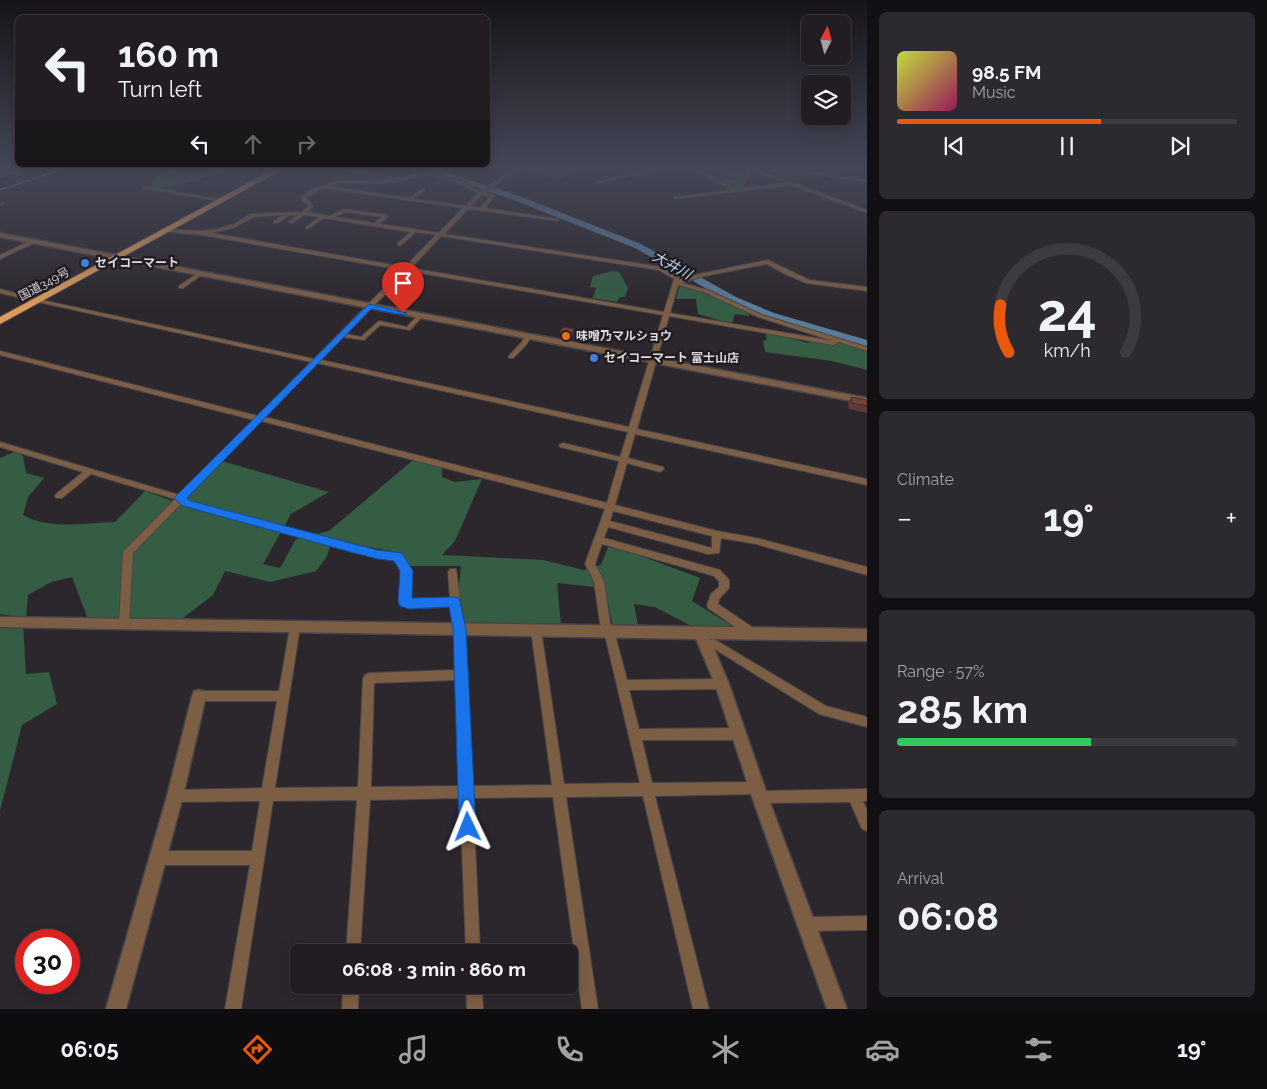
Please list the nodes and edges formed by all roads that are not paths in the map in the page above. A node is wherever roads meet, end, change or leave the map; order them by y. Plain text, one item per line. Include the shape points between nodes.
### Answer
1 (193, 214) edge
2 (196, 214) edge
3 (254, 214) edge
4 (288, 214) edge
5 (301, 214) edge
6 (310, 214) edge
7 (337, 214) edge
8 (373, 214) edge
9 (460, 214) edge
10 (507, 214) joint
11 (324, 216) junction
12 (331, 218) junction
13 (557, 220) dead end
14 (276, 222) dead end
15 (290, 222) dead end
16 (502, 222) dead end
17 (376, 224) junction
18 (308, 228) dead end
19 (165, 230) junction
20 (415, 230) junction
21 (201, 233) junction
22 (440, 234) junction
23 (0, 235) edge
24 (32, 242) junction
25 (400, 244) dead end
26 (0, 257) edge
27 (112, 258) junction
28 (406, 268) junction
29 (200, 274) junction
30 (676, 283) junction
31 (180, 287) dead end
32 (867, 289) edge
33 (0, 291) edge
34 (36, 299) junction
35 (369, 306) junction
36 (667, 313) junction
37 (420, 316) junction
38 (0, 317) edge
39 (0, 321) edge
40 (340, 335) junction
41 (528, 336) junction
42 (838, 340) junction
43 (867, 349) edge
44 (0, 353) edge
45 (511, 357) dead end
46 (316, 360) junction
47 (653, 360) junction
48 (867, 401) edge
49 (259, 418) junction
50 (632, 430) junction
51 (0, 444) edge
52 (564, 445) dead end
53 (623, 459) junction
54 (660, 469) dead end
55 (89, 471) junction
56 (867, 482) edge
57 (58, 496) dead end
58 (180, 498) junction
59 (610, 507) junction
60 (605, 523) junction
61 (718, 534) junction
62 (599, 540) junction
63 (867, 571) edge
64 (453, 572) dead end
65 (454, 602) junction
66 (0, 622) edge
67 (124, 624) junction
68 (295, 627) junction
69 (459, 629) junction
70 (536, 630) junction
71 (609, 631) junction
72 (749, 633) junction
73 (867, 635) edge
74 (703, 640) junction
75 (461, 675) junction
76 (622, 684) junction
77 (722, 684) junction
78 (199, 696) joint
79 (284, 696) junction
80 (867, 722) edge
81 (738, 734) junction
82 (634, 735) junction
83 (648, 789) junction
84 (559, 790) junction
85 (466, 791) junction
86 (364, 792) junction
87 (758, 793) junction
88 (268, 795) junction
89 (860, 795) edge
90 (174, 796) junction
91 (867, 824) edge
92 (156, 858) junction
93 (257, 858) junction
94 (867, 923) edge
95 (806, 924) junction
96 (354, 944) edge
97 (473, 944) edge
98 (351, 994) edge
99 (474, 994) edge
100 (116, 1009) edge
101 (232, 1009) edge
102 (350, 1009) edge
103 (475, 1009) edge
104 (590, 1009) edge
105 (701, 1009) edge
106 (837, 1009) edge

1 - 19 highway, 国道349号
2 - 19 highway, 国道349号
3 - 21 street via 226,229
4 - 14 street
5 - 15 street
6 - 11 street
7 - 12 street
8 - 17 street via 386,216
9 - 22 street
10 - 13 street
10 - 16 street
11 - 12 street
11 - 18 street
12 - 17 street
17 - 20 street
19 - 21 street
19 - 27 highway, 国道349号
20 - 22 street
20 - 25 street
21 - 28 street
22 - 28 street
22 - 30 street via 661,269 678,278
23 - 24 street
24 - 26 street
24 - 27 street
27 - 29 street
27 - 34 highway, 国道349号
28 - 35 street
28 - 36 street
29 - 31 street
29 - 35 street
30 - 32 street via 768,262 808,282
30 - 36 street
30 - 42 street via 706,291 760,316
33 - 34 street
34 - 38 highway, 国道349号
34 - 39 highway, 国道349号
34 - 46 street
35 - 37 street
35 - 40 street
36 - 42 street via 833,343
36 - 47 street
37 - 40 street via 408,329 379,323 362,339
37 - 41 street
40 - 46 street
41 - 45 street
41 - 47 street
42 - 43 street
44 - 49 street
46 - 49 street
46 - 50 street
47 - 48 street
47 - 50 street
49 - 58 street
49 - 59 street
50 - 53 street
50 - 56 street
51 - 55 street
52 - 53 street
53 - 54 street
53 - 59 street
55 - 57 street
55 - 58 street
58 - 65 street via 187,504 354,549 398,556 407,571 405,602
58 - 67 street via 128,552
59 - 60 street
59 - 61 street
60 - 61 street via 708,551 716,551
60 - 62 street
61 - 63 street
62 - 71 street via 590,564 599,581 605,624
62 - 72 street via 716,573 724,580 724,588 712,605
64 - 65 street
65 - 69 street
66 - 67 street
67 - 68 street
68 - 69 street
68 - 79 street
69 - 70 street
69 - 75 street
70 - 71 street
70 - 84 street
71 - 74 street
71 - 76 street
72 - 73 street
72 - 74 street
74 - 77 street
74 - 80 street via 714,643 823,710
75 - 85 street
75 - 86 street via 369,678
76 - 77 street
76 - 82 street
77 - 81 street
78 - 79 street
78 - 90 street
79 - 88 street
81 - 82 street
81 - 87 street
82 - 83 street
83 - 84 street
83 - 87 street
83 - 105 street
84 - 85 street
84 - 104 street
85 - 86 street
85 - 97 street
86 - 88 street
86 - 96 street
87 - 89 street
87 - 95 street
88 - 90 street
88 - 93 street
89 - 91 street
90 - 92 street
92 - 93 street
92 - 100 street
93 - 101 street
94 - 95 street
95 - 106 street
98 - 102 street
99 - 103 street

